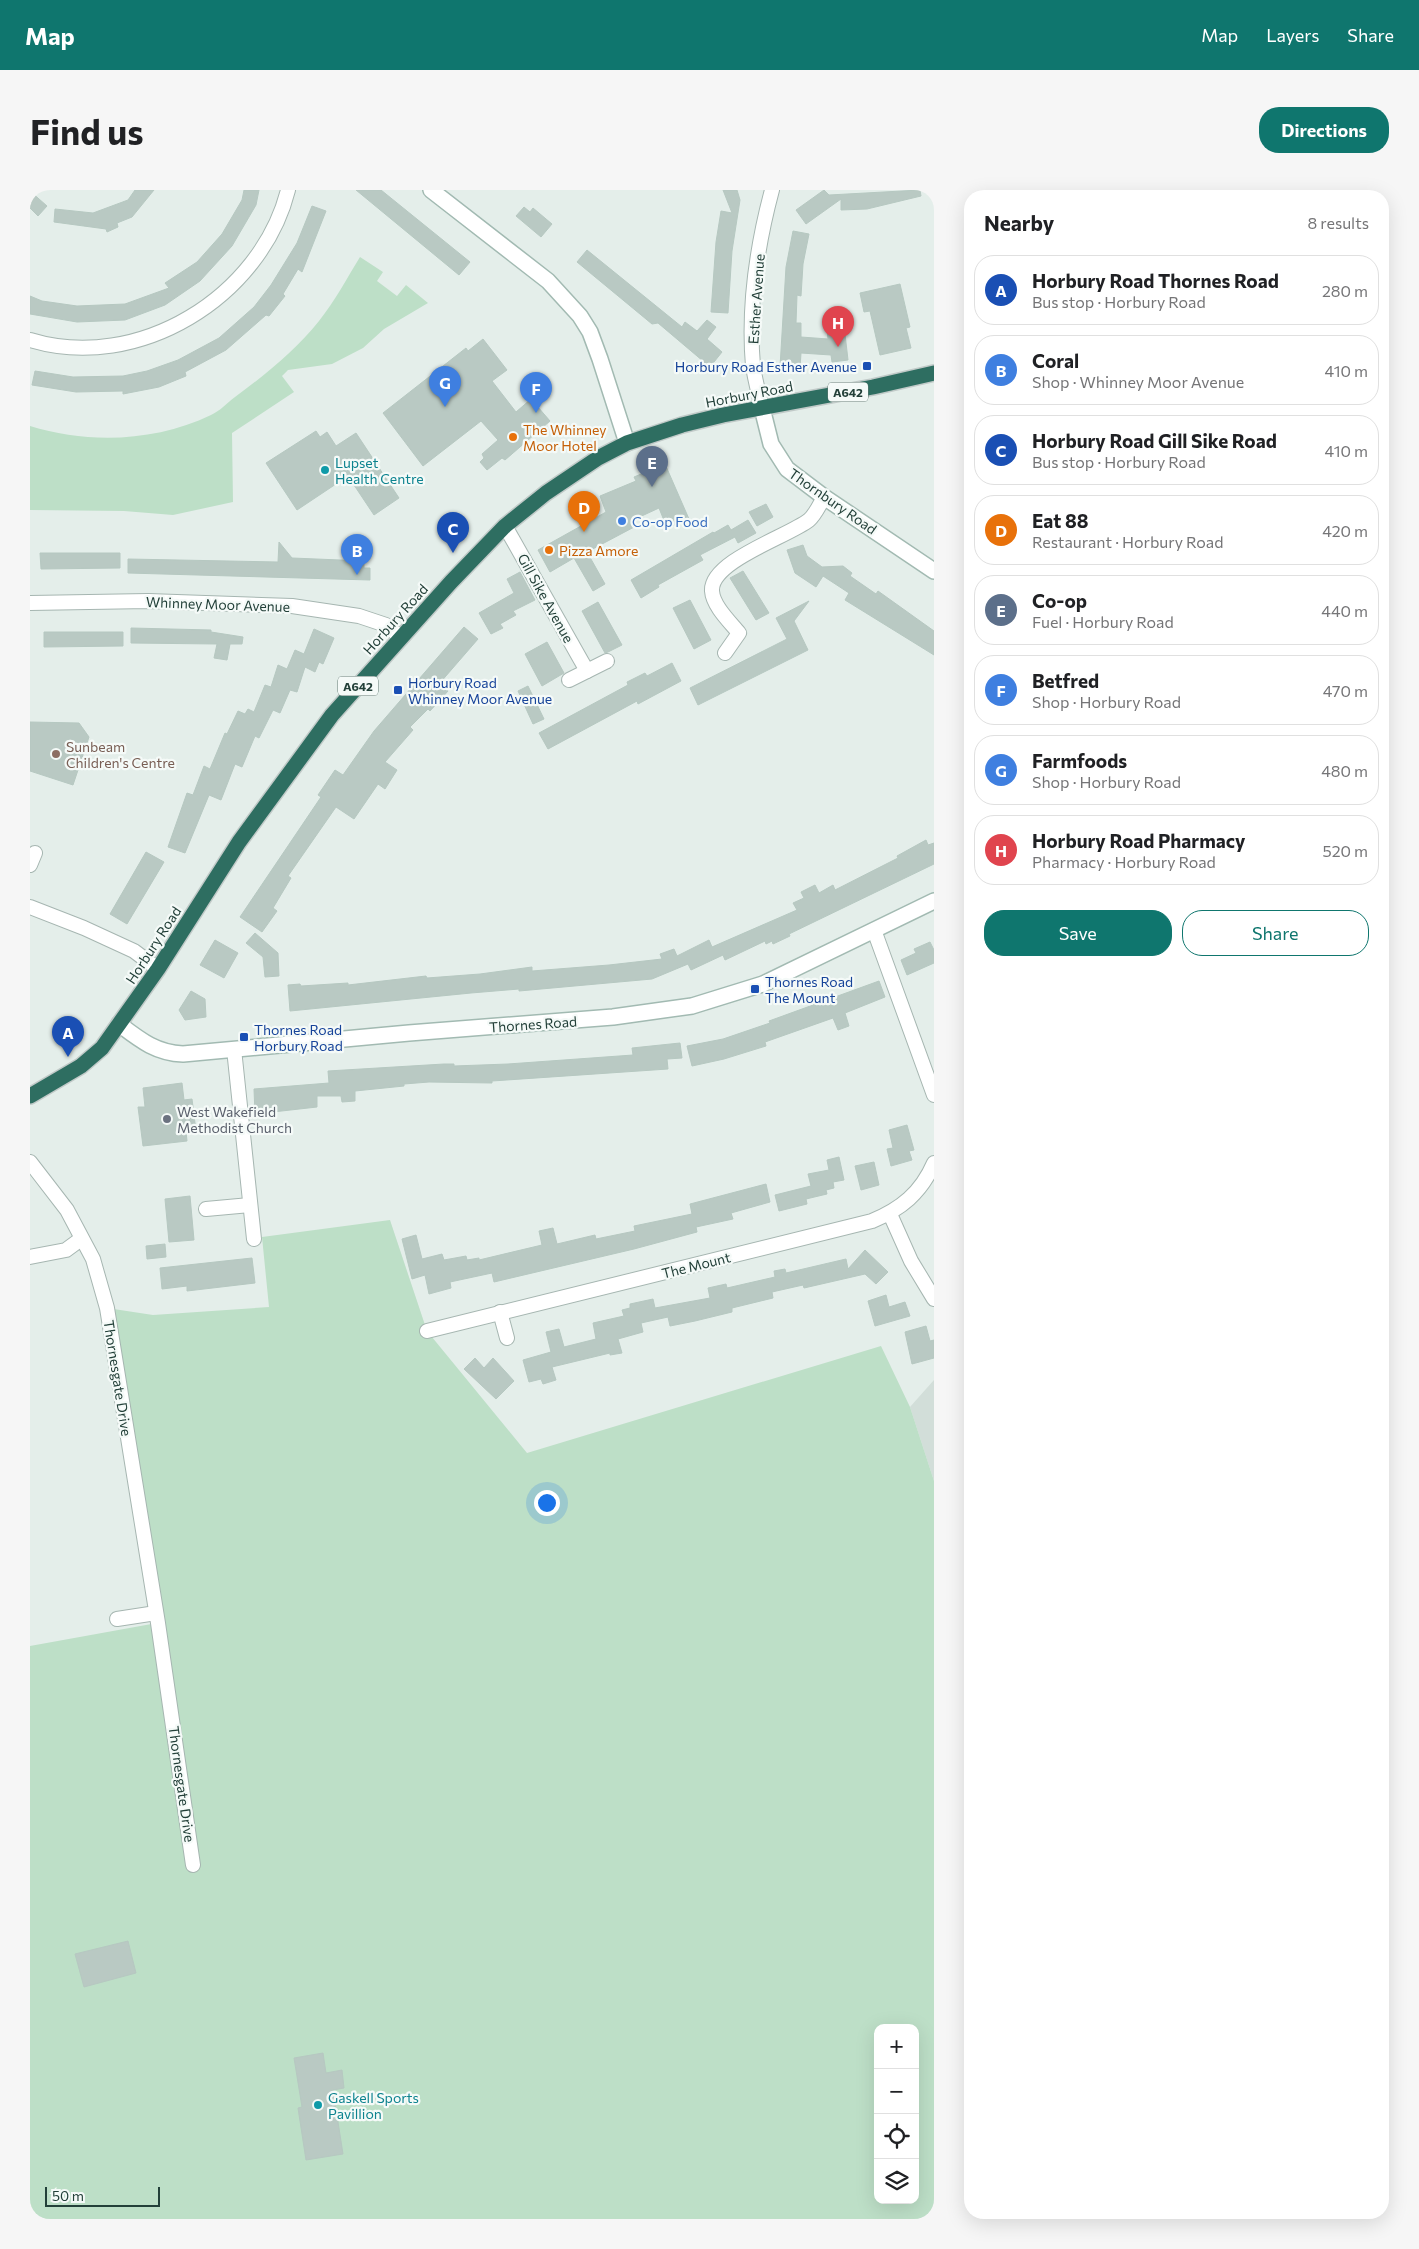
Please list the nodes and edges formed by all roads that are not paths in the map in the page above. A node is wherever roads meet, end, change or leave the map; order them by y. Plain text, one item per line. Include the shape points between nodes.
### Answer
1 (288, 190) edge
2 (432, 190) edge
3 (772, 190) edge
4 (30, 340) edge
5 (934, 373) edge
6 (762, 408) junction
7 (627, 443) junction
8 (824, 497) junction
9 (506, 526) junction
10 (934, 571) edge
11 (30, 603) edge
12 (400, 637) junction
13 (725, 653) dead end
14 (607, 661) dead end
15 (587, 671) junction
16 (569, 680) dead end
17 (934, 901) edge
18 (30, 907) edge
19 (874, 930) junction
20 (158, 969) junction
21 (119, 1024) junction
22 (234, 1049) junction
23 (934, 1095) edge
24 (30, 1096) edge
25 (30, 1162) edge
26 (934, 1163) edge
27 (250, 1205) junction
28 (206, 1209) dead end
29 (890, 1214) junction
30 (81, 1239) junction
31 (254, 1239) dead end
32 (30, 1257) edge
33 (934, 1299) edge
34 (500, 1312) junction
35 (427, 1332) dead end
36 (507, 1338) dead end
37 (156, 1613) junction
38 (117, 1619) dead end
39 (193, 1865) dead end

1 - 4 street via 271,234 252,263 230,288 203,310 140,339 106,346 72,347
2 - 7 street via 548,281 580,316 600,358
3 - 6 street, Esther Avenue via 759,253 752,331 754,369
5 - 6 highway, Horbury Road / A642
6 - 7 highway, Horbury Road / A642 via 682,425
6 - 8 street, Thornbury Road via 767,433 786,469
7 - 9 highway, Horbury Road / A642 via 546,492
8 - 10 street, Thornbury Road
8 - 13 street via 810,519 732,561 714,580 715,602 739,633
9 - 12 highway, Horbury Road / A642
9 - 15 street, Gill Sike Avenue
11 - 12 street, Whinney Moor Avenue via 148,601 292,606 359,616 386,625
12 - 20 highway, Horbury Road / A642 via 332,715 239,842
14 - 15 street
15 - 16 street
17 - 19 street, Thornes Road
18 - 20 street via 134,951
19 - 22 street, Thornes Road via 764,984 692,1006 613,1018
19 - 23 street
20 - 21 highway, Horbury Road / A642
21 - 22 street, Thornes Road via 140,1041 168,1054
21 - 24 highway, Horbury Road / A642 via 102,1048 82,1066
22 - 27 street
25 - 30 street, Thornesgate Drive via 68,1210
26 - 29 street, The Mount via 918,1191
27 - 28 street
27 - 31 street
29 - 33 street via 911,1261
29 - 34 street, The Mount via 848,1228
30 - 32 street via 66,1250
30 - 37 street, Thornesgate Drive via 93,1259 107,1308
34 - 35 street, The Mount
34 - 36 street
37 - 38 street
37 - 39 street, Thornesgate Drive

